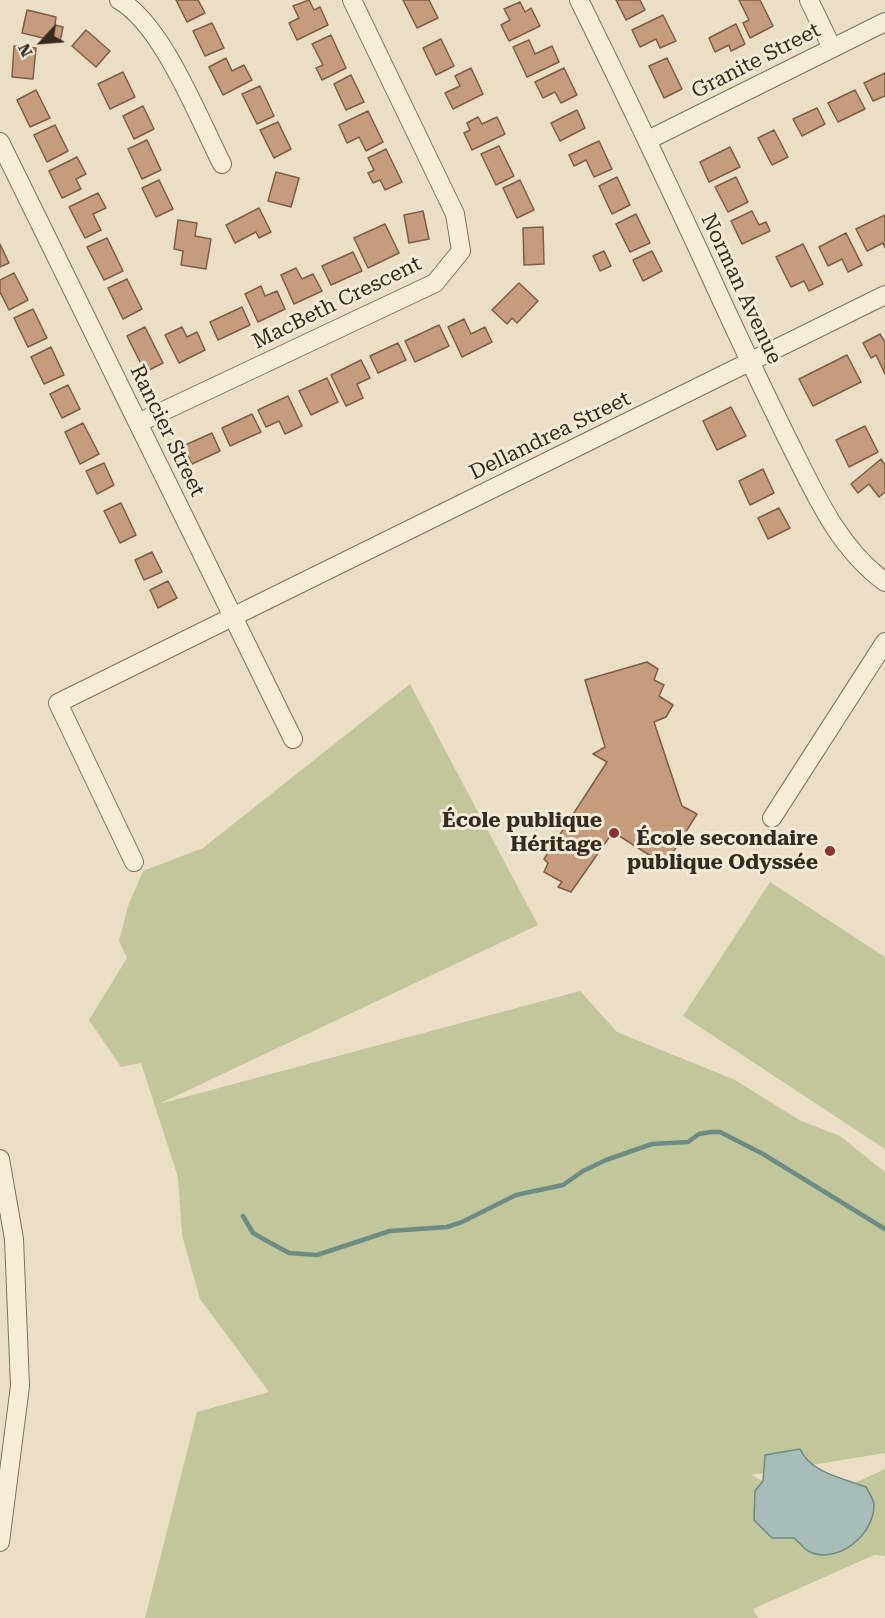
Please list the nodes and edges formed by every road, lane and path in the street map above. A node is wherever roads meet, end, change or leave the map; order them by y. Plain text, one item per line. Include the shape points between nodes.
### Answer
1 (119, 0) edge
2 (352, 0) edge
3 (579, 0) edge
4 (809, 0) edge
5 (885, 22) edge
6 (832, 48) junction
7 (648, 140) junction
8 (0, 142) edge
9 (222, 164) dead end
10 (885, 295) edge
11 (749, 362) junction
12 (138, 423) junction
13 (885, 582) edge
14 (235, 618) junction
15 (885, 642) edge
16 (293, 739) dead end
17 (772, 818) dead end
18 (134, 862) dead end
19 (0, 1159) edge
20 (0, 1542) edge

1 - 9 street via 130,6 159,41
2 - 12 street, MacBeth Crescent via 455,214 461,251 435,283
3 - 7 street, Norman Avenue
4 - 6 street
5 - 6 street, Granite Street
6 - 7 street, Granite Street
7 - 11 street, Norman Avenue
8 - 12 street, Rancier Street
10 - 11 street, Dellandrea Street
11 - 13 street, Norman Avenue via 825,513 846,544
11 - 14 street, Dellandrea Street
12 - 14 street, Rancier Street
14 - 16 street, Rancier Street
14 - 18 street, Dellandrea Street via 58,703
15 - 17 street
19 - 20 street via 14,1239 20,1386

